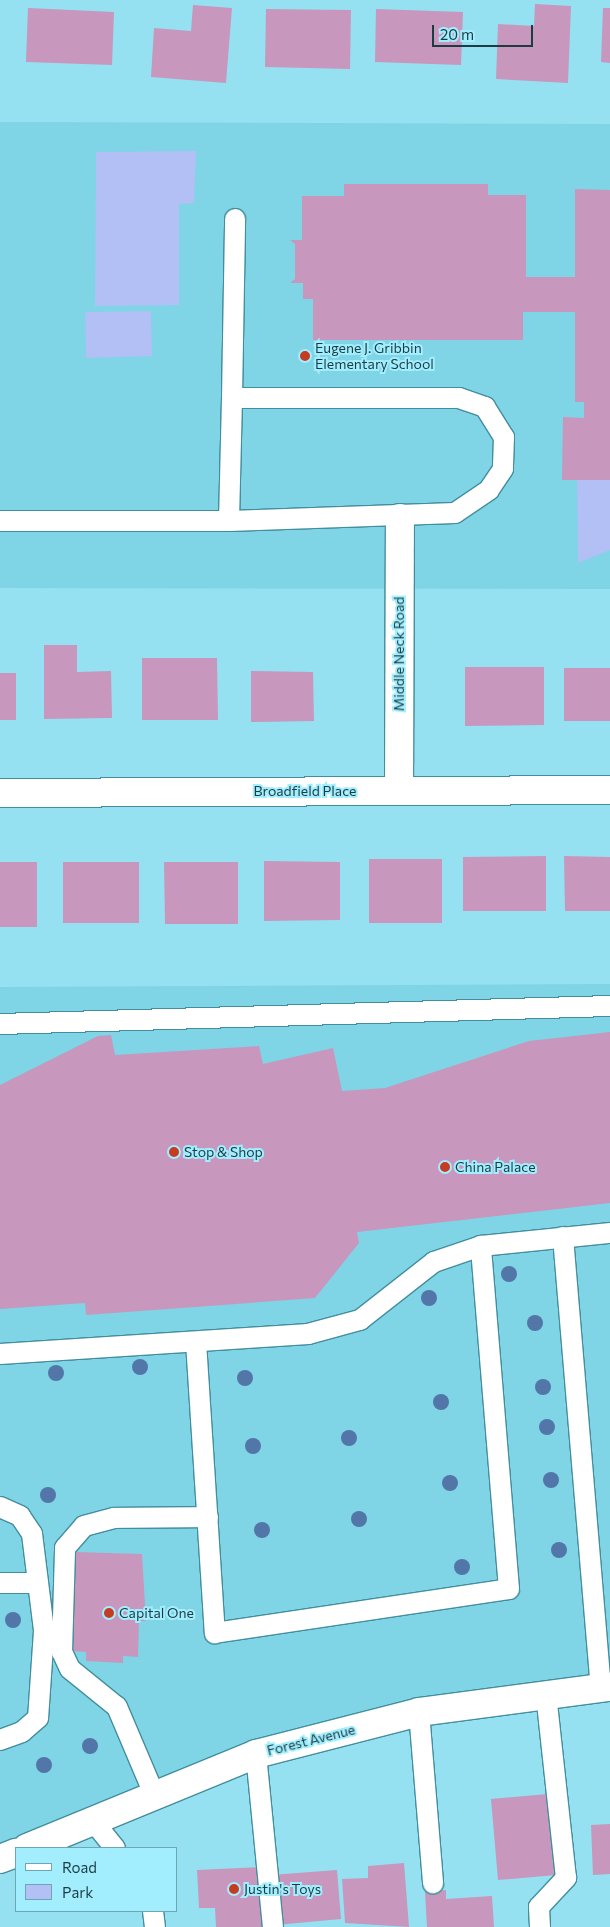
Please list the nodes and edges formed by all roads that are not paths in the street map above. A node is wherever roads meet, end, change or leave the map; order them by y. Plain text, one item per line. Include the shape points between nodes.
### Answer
1 (235, 218) dead end
2 (232, 398) junction
3 (400, 518) junction
4 (229, 521) junction
5 (0, 522) edge
6 (398, 790) junction
7 (610, 790) edge
8 (0, 793) edge
9 (610, 1006) edge
10 (0, 1024) edge
11 (610, 1232) edge
12 (563, 1238) junction
13 (481, 1246) junction
14 (196, 1342) junction
15 (0, 1354) edge
16 (0, 1507) edge
17 (208, 1517) junction
18 (0, 1582) edge
19 (38, 1583) junction
20 (606, 1688) edge
21 (546, 1695) junction
22 (419, 1712) junction
23 (0, 1740) edge
24 (256, 1754) junction
25 (154, 1794) junction
26 (93, 1821) junction
27 (29, 1847) edge
28 (114, 1847) edge
29 (15, 1853) edge
30 (0, 1860) edge
31 (433, 1883) dead end
32 (153, 1912) edge
33 (155, 1927) edge
34 (273, 1927) edge
35 (540, 1927) edge

1 - 2 lane
2 - 3 lane via 459,398 485,407 504,437 503,469 489,490 455,513
2 - 4 lane
3 - 4 lane
3 - 6 street, Middle Neck Road
4 - 5 lane
6 - 7 street, Broadfield Place
6 - 8 street, Broadfield Place
9 - 10 lane
11 - 12 lane
12 - 13 lane
12 - 20 lane
13 - 14 lane via 434,1262 360,1320 308,1334
13 - 17 lane via 509,1589 215,1633
14 - 15 lane
14 - 17 lane
16 - 19 lane via 20,1516 32,1534
17 - 25 lane via 114,1518 84,1526 65,1548 62,1652 70,1669 118,1707
18 - 19 lane
19 - 23 lane via 44,1631 38,1718 22,1732
20 - 21 street, Forest Avenue
21 - 22 street, Forest Avenue
21 - 35 lane via 566,1878 539,1907
22 - 24 street, Forest Avenue
22 - 31 lane
24 - 25 street, Forest Avenue
24 - 34 lane
25 - 26 street, Forest Avenue
26 - 27 street, Forest Avenue
26 - 28 lane
29 - 30 street
32 - 33 lane

